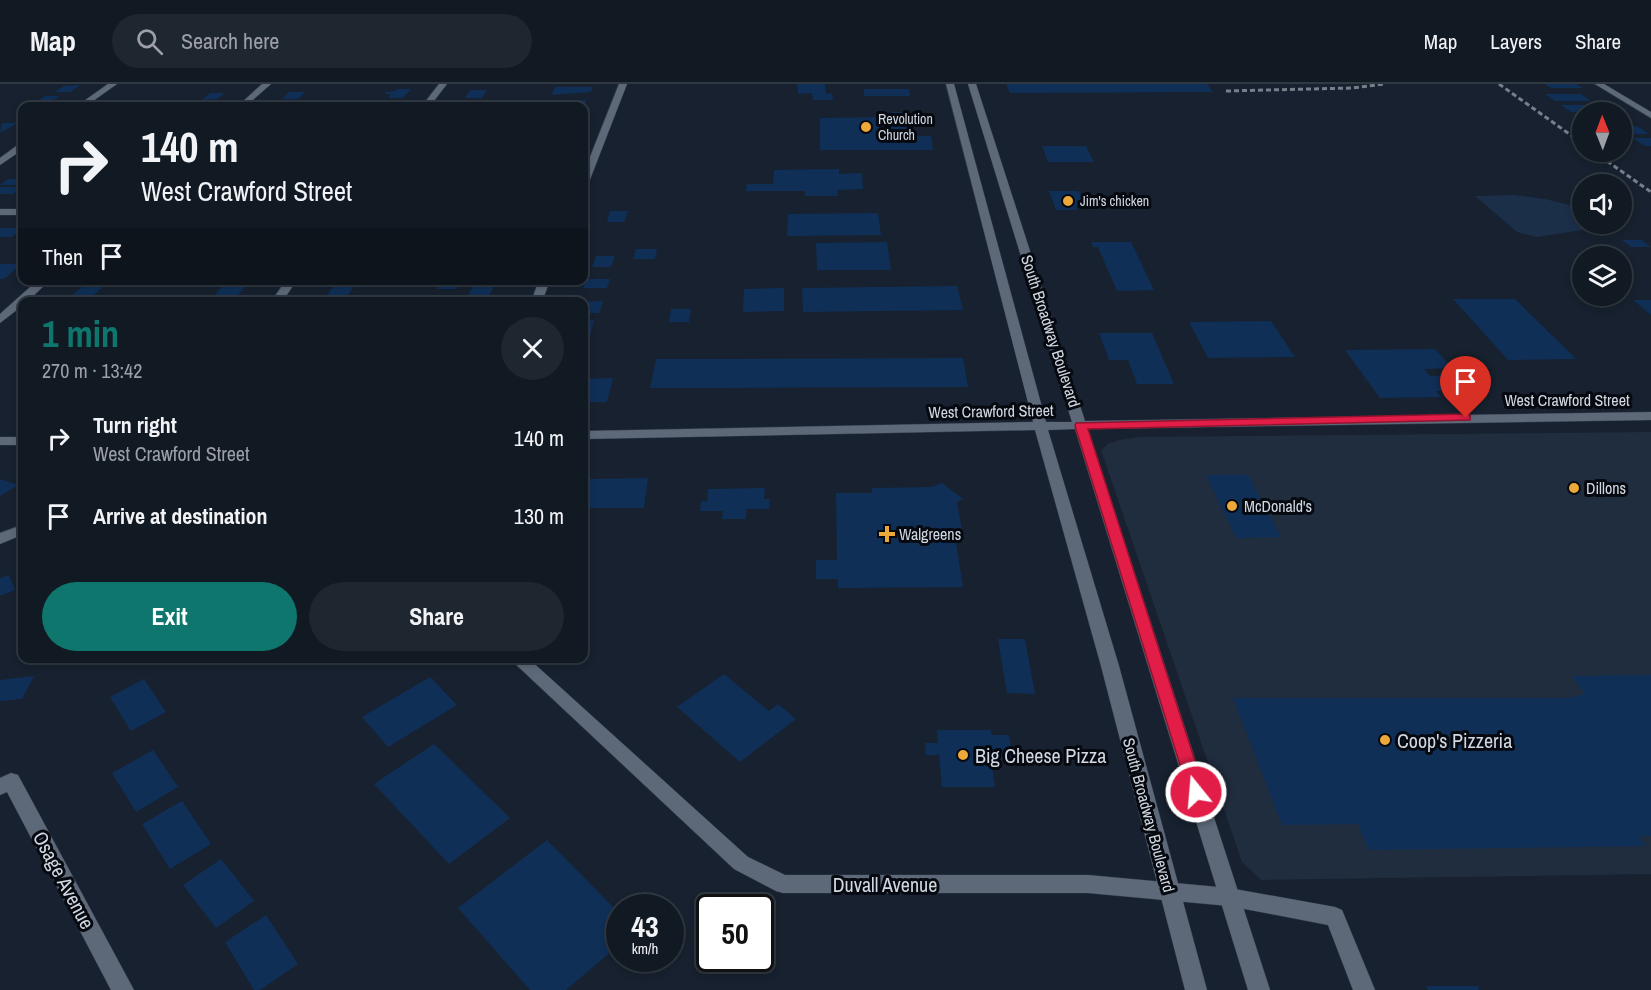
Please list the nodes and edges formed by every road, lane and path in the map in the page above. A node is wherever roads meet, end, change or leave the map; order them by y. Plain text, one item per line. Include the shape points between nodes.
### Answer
1 (114, 84) edge
2 (267, 84) edge
3 (443, 84) edge
4 (623, 84) edge
5 (950, 84) edge
6 (972, 84) edge
7 (1599, 84) edge
8 (87, 102) edge
9 (247, 102) edge
10 (429, 102) edge
11 (1651, 116) edge
12 (18, 149) edge
13 (0, 162) edge
14 (588, 172) edge
15 (0, 212) edge
16 (18, 212) edge
17 (39, 285) edge
18 (26, 297) edge
19 (18, 304) edge
20 (0, 320) edge
21 (1651, 416) edge
22 (1081, 426) junction
23 (1041, 427) junction
24 (588, 435) edge
25 (0, 441) edge
26 (18, 441) edge
27 (18, 532) edge
28 (0, 539) edge
29 (522, 663) edge
30 (0, 787) edge
31 (1169, 891) junction
32 (1229, 897) junction
33 (123, 990) edge
34 (1196, 990) edge
35 (1259, 990) edge
36 (1364, 990) edge

1 - 8 main road
2 - 9 main road
3 - 10 main road
4 - 14 main road
5 - 23 main road, South Broadway Boulevard
6 - 22 main road, South Broadway Boulevard
7 - 11 main road
12 - 13 main road
15 - 16 main road
17 - 18 main road
19 - 20 main road
21 - 22 main road, West Crawford Street
22 - 23 main road, West Crawford Street
22 - 32 main road, South Broadway Boulevard
23 - 24 main road, West Crawford Street
23 - 31 main road, South Broadway Boulevard
25 - 26 main road
27 - 28 main road
29 - 31 main road, Duvall Avenue via 741,863 783,884 1088,884
30 - 33 main road, Osage Avenue via 11,781
31 - 32 main road, Duvall Avenue
31 - 34 main road, South Broadway Boulevard
32 - 35 main road, South Broadway Boulevard
32 - 36 main road, Duvall Avenue via 1335,917

